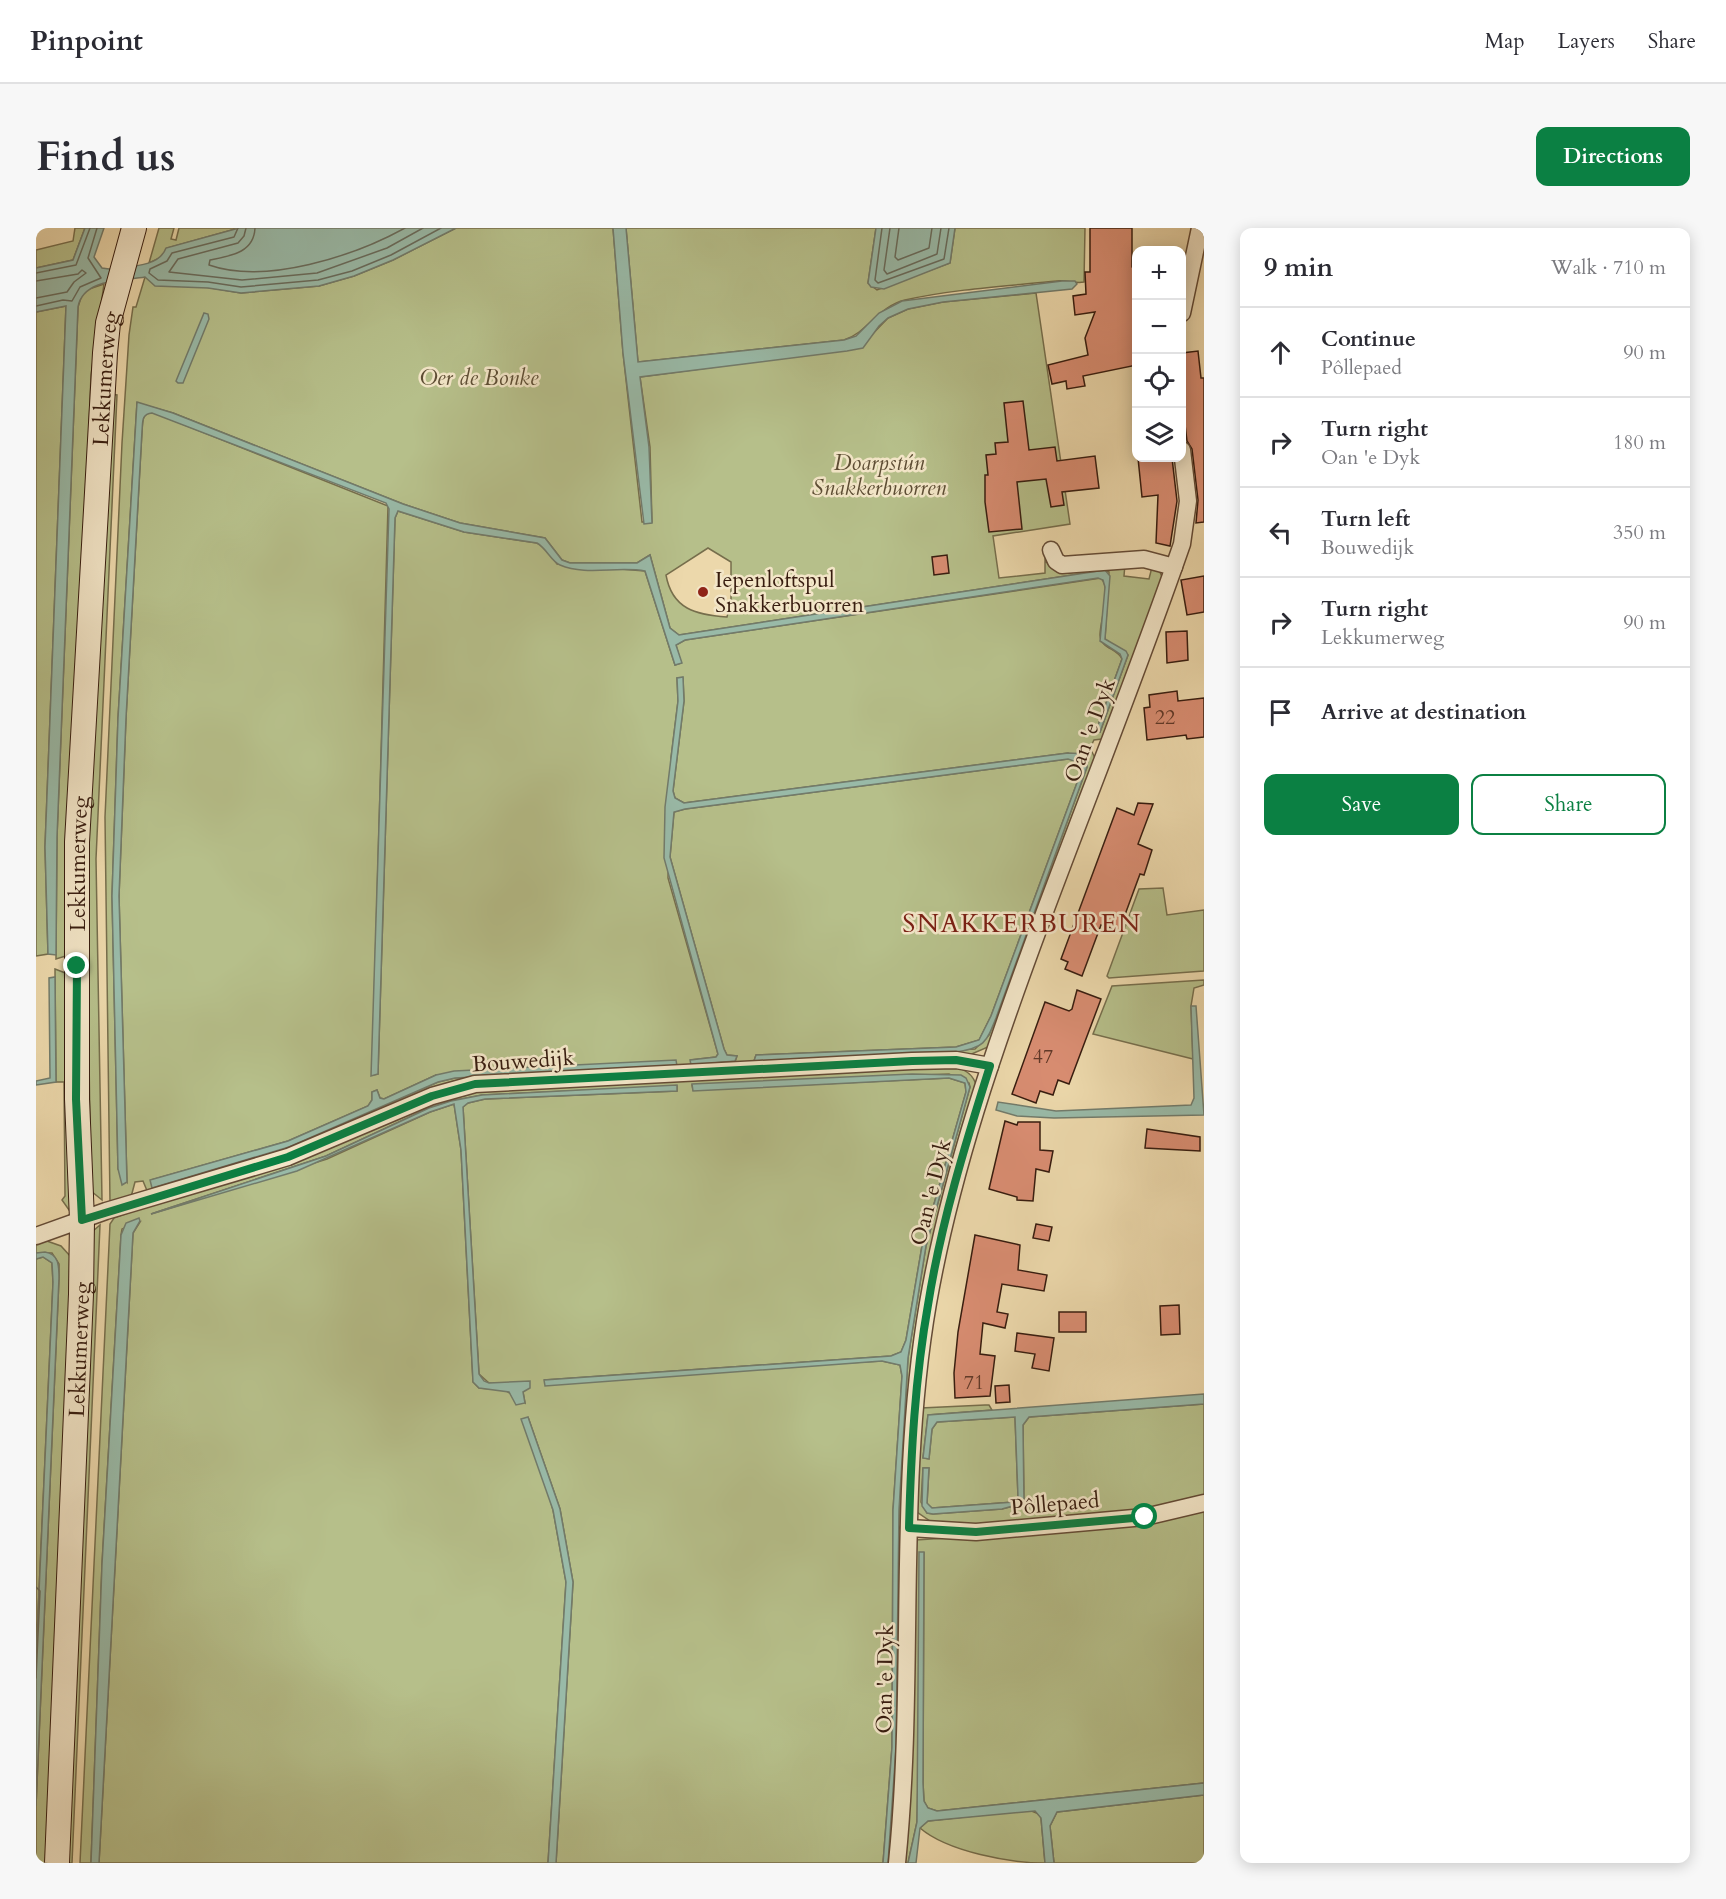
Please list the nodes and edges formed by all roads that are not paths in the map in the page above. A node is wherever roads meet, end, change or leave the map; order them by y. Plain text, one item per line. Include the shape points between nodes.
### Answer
1 (134, 228) edge
2 (1200, 228) edge
3 (1185, 300) edge
4 (1183, 462) edge
5 (1051, 550) dead end
6 (1174, 567) junction
7 (990, 1066) junction
8 (82, 1220) junction
9 (36, 1236) edge
10 (1204, 1503) edge
11 (909, 1528) junction
12 (57, 1863) edge
13 (897, 1863) edge

1 - 8 main road, Lekkumerweg via 108,323 102,381 77,842 76,1099
2 - 3 street
4 - 6 street, Oan 'e Dyk via 1188,501 1182,544
5 - 6 street via 1062,565 1136,559 1161,561
6 - 7 street, Oan 'e Dyk
7 - 8 street, Bouwedijk via 956,1060 912,1061 475,1084 432,1096 288,1157
7 - 11 street, Oan 'e Dyk via 956,1175 927,1306
8 - 9 street, Bouwedijk
8 - 12 main road, Lekkumerweg
10 - 11 street, Pôllepaed via 1145,1517 988,1531
11 - 13 street, Oan 'e Dyk via 906,1734

